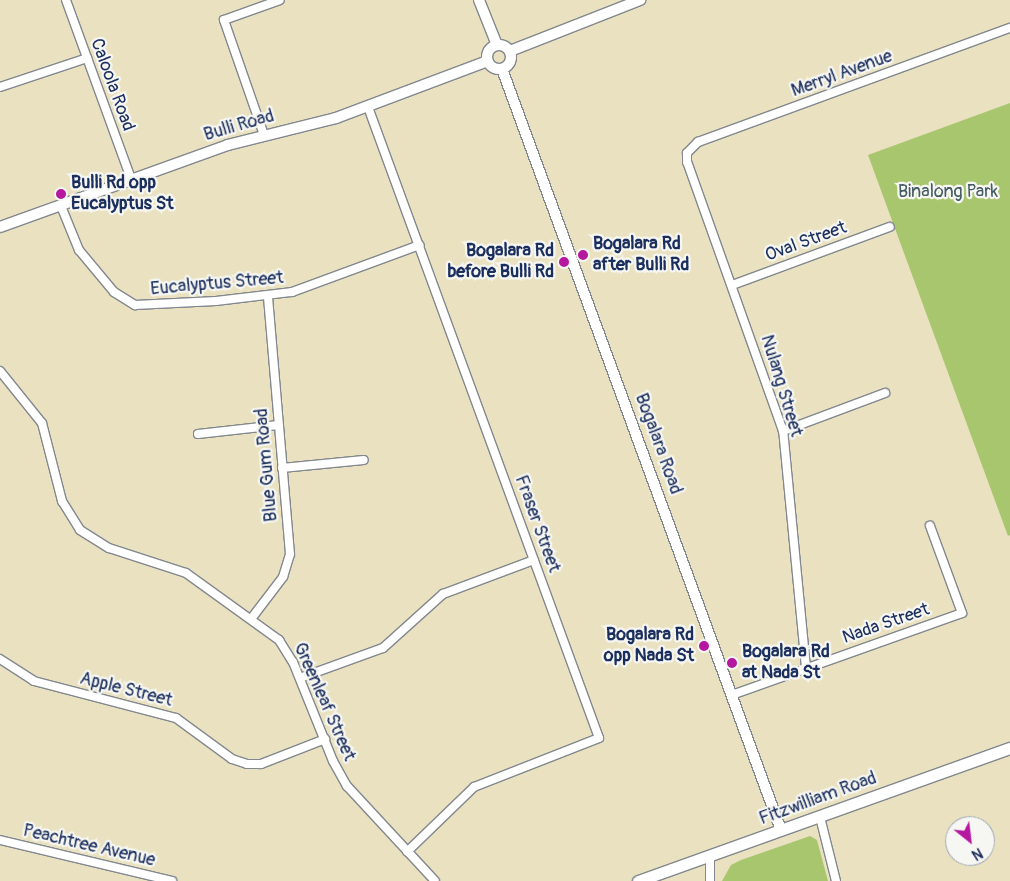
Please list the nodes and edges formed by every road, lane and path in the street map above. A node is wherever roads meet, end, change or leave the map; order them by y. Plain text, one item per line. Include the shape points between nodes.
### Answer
1 (66, 0) edge
2 (280, 0) edge
3 (480, 0) edge
4 (640, 0) edge
5 (1010, 28) edge
6 (497, 45) junction
7 (510, 51) junction
8 (87, 58) junction
9 (488, 61) junction
10 (502, 69) junction
11 (0, 88) edge
12 (368, 107) junction
13 (264, 135) junction
14 (687, 153) joint
15 (131, 179) junction
16 (61, 206) junction
17 (0, 227) edge
18 (890, 227) dead end
19 (420, 245) junction
20 (732, 285) junction
21 (268, 296) junction
22 (0, 371) edge
23 (885, 393) dead end
24 (278, 425) junction
25 (783, 431) junction
26 (198, 434) dead end
27 (364, 460) dead end
28 (282, 468) junction
29 (930, 526) dead end
30 (534, 560) junction
31 (251, 619) junction
32 (0, 659) edge
33 (806, 668) junction
34 (300, 678) junction
35 (732, 695) junction
36 (324, 739) junction
37 (1010, 748) edge
38 (820, 817) junction
39 (781, 830) junction
40 (0, 840) edge
41 (407, 852) junction
42 (710, 856) junction
43 (172, 881) edge
44 (435, 881) edge
45 (638, 881) edge
46 (710, 881) edge
47 (836, 881) edge

1 - 8 street, Caloola Road
2 - 13 street via 224,20
3 - 6 street
4 - 7 street
5 - 14 street, Merryl Avenue via 698,142
6 - 7 street
6 - 9 street via 489,51
7 - 10 street via 511,61
8 - 11 street
8 - 15 street, Caloola Road
9 - 10 street
9 - 12 street, Bulli Road
10 - 35 street, Bogalara Road
12 - 13 street, Bulli Road via 326,122
12 - 19 street, Fraser Street
13 - 15 street, Bulli Road
14 - 20 street, Nulang Street via 687,162
15 - 16 street, Bulli Road
16 - 17 street, Bulli Road
16 - 21 street, Eucalyptus Street via 79,250 124,300 149,306
18 - 20 street, Oval Street
19 - 21 street, Eucalyptus Street via 292,292
19 - 30 street, Fraser Street
20 - 25 street, Nulang Street
21 - 24 street, Blue Gum Road
22 - 31 street, Greenleaf Street via 42,423 62,501 80,530 109,548 186,573
23 - 25 street
24 - 26 street
24 - 28 street, Blue Gum Road
25 - 33 street, Nulang Street
27 - 28 street
28 - 31 street, Blue Gum Road via 290,554 283,578
29 - 33 street, Nada Street via 962,613
30 - 34 street via 443,594 382,648
30 - 41 street, Fraser Street via 599,738 474,787
31 - 34 street, Greenleaf Street via 285,646
32 - 36 street, Apple Street via 34,681 176,718 232,759 247,764 261,764
33 - 35 street, Nada Street
34 - 36 street, Greenleaf Street
35 - 39 street, Bogalara Road
36 - 41 street, Greenleaf Street via 347,786
37 - 38 main road, Fitzwilliam Road
38 - 39 main road, Fitzwilliam Road
38 - 47 street
39 - 42 main road, Fitzwilliam Road
40 - 43 street, Peachtree Avenue
41 - 44 street, Greenleaf Street
42 - 45 main road, Fitzwilliam Road
42 - 46 street

